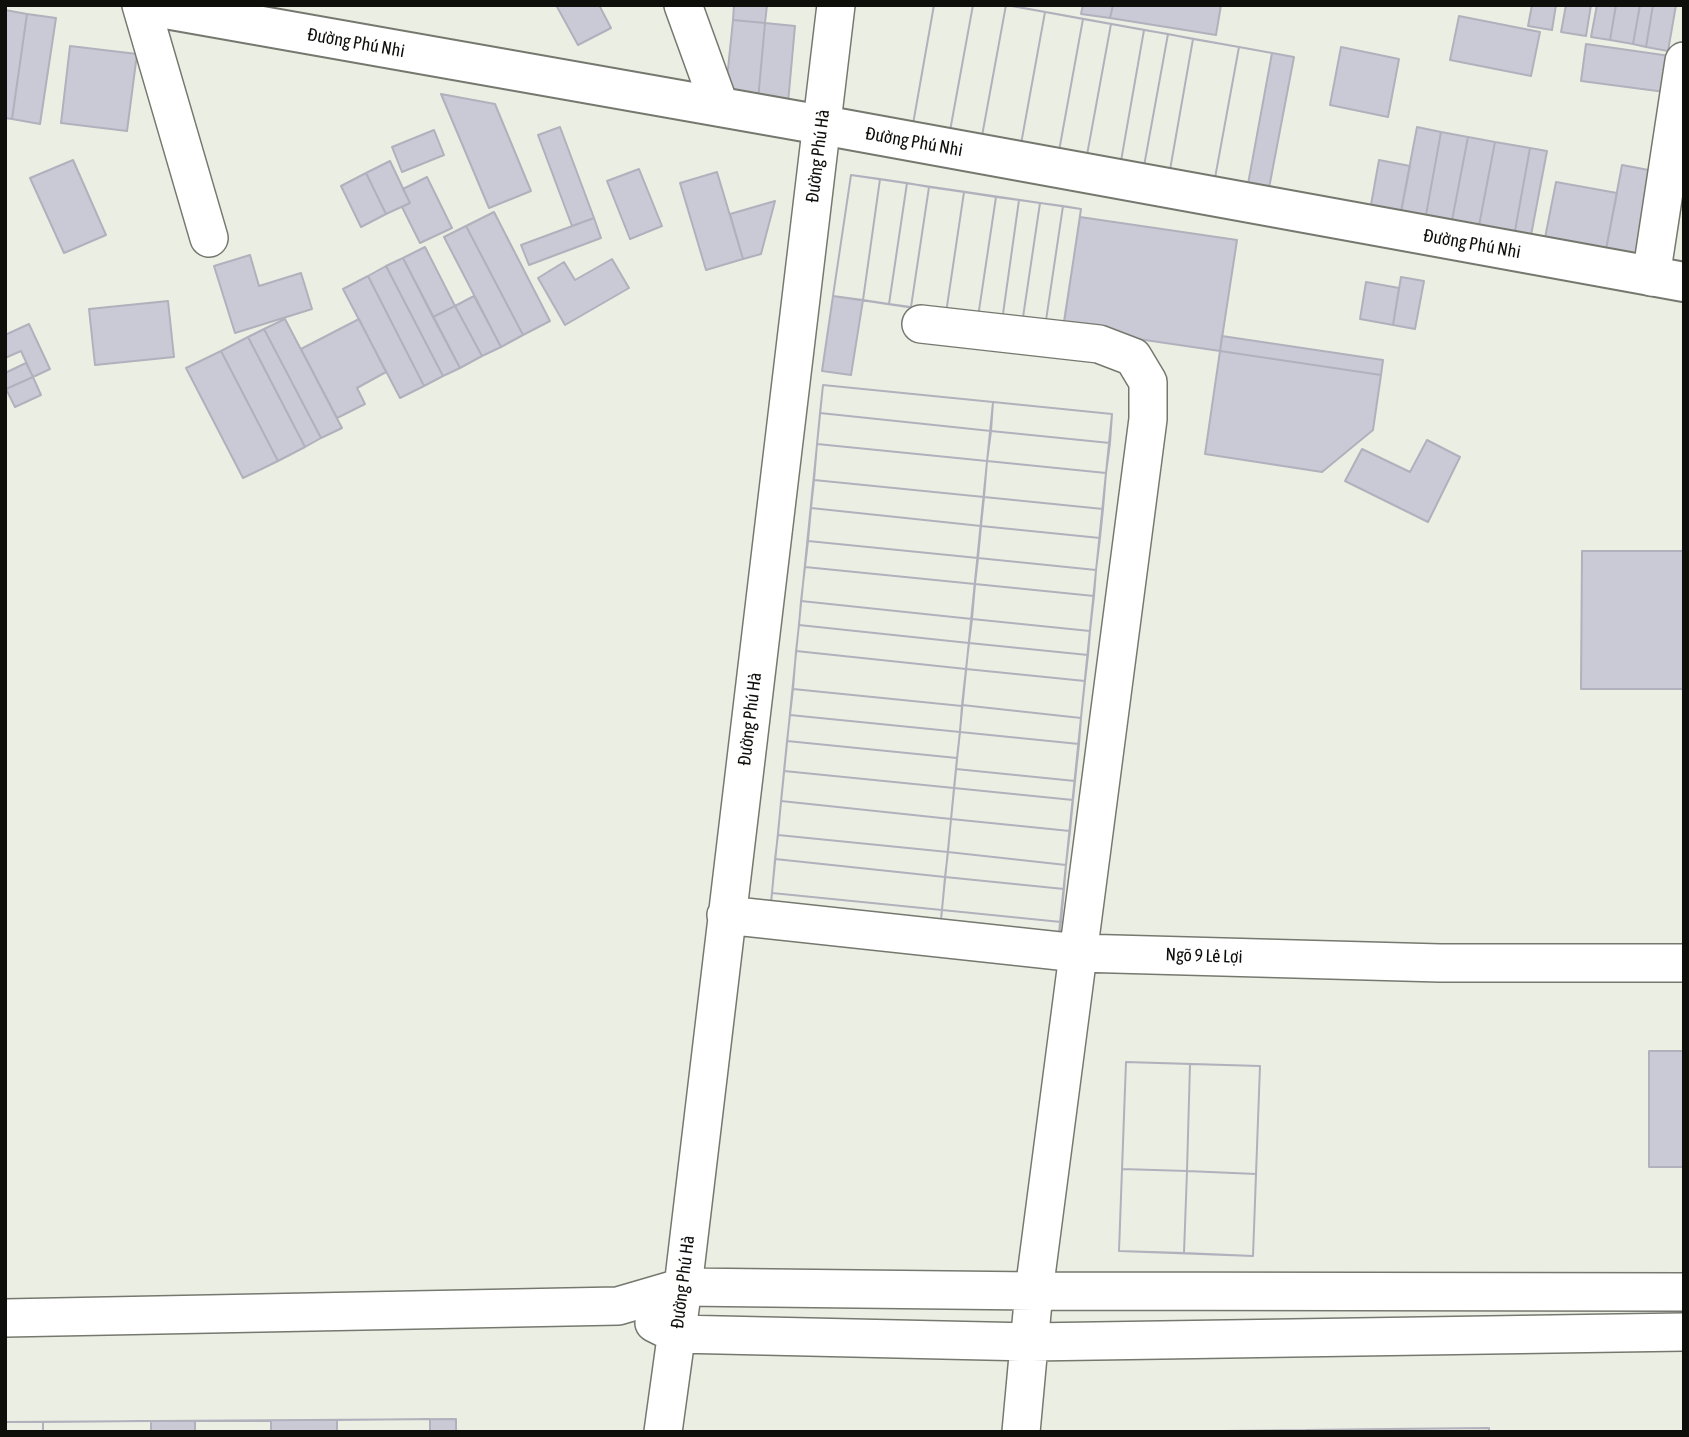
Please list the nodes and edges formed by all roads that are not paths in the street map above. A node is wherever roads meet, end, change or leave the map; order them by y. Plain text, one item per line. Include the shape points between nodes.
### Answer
1 (142, 5) edge
2 (683, 5) edge
3 (836, 5) edge
4 (1684, 61) edge
5 (720, 107) junction
6 (822, 125) junction
7 (209, 238) dead end
8 (1667, 279) edge
9 (921, 324) dead end
10 (726, 915) junction
11 (1078, 953) junction
12 (1684, 963) edge
13 (683, 1287) junction
14 (1034, 1291) junction
15 (1684, 1292) edge
16 (618, 1306) junction
17 (5, 1318) edge
18 (1684, 1332) edge
19 (676, 1334) junction
20 (1031, 1342) junction
21 (663, 1432) edge
22 (1021, 1432) edge

1 - 5 street, Đường Phú Nhi
1 - 7 street
2 - 5 street
3 - 6 street, Đường Phú Hà
4 - 8 street
5 - 6 street, Đường Phú Nhi
6 - 8 street, Đường Phú Nhi
6 - 10 street, Đường Phú Hà
9 - 11 street via 1100,344 1133,357 1148,382 1148,419
10 - 11 street, Ngõ 9 Lê Lợi
10 - 13 street, Đường Phú Hà
11 - 12 street, Ngõ 9 Lê Lợi via 1440,963
11 - 14 street
13 - 14 street
13 - 16 street
13 - 19 street, Đường Phú Hà
14 - 15 street
14 - 20 street
16 - 17 street
16 - 19 street
18 - 20 street
19 - 20 street
19 - 21 street, Đường Phú Hà
20 - 22 street

